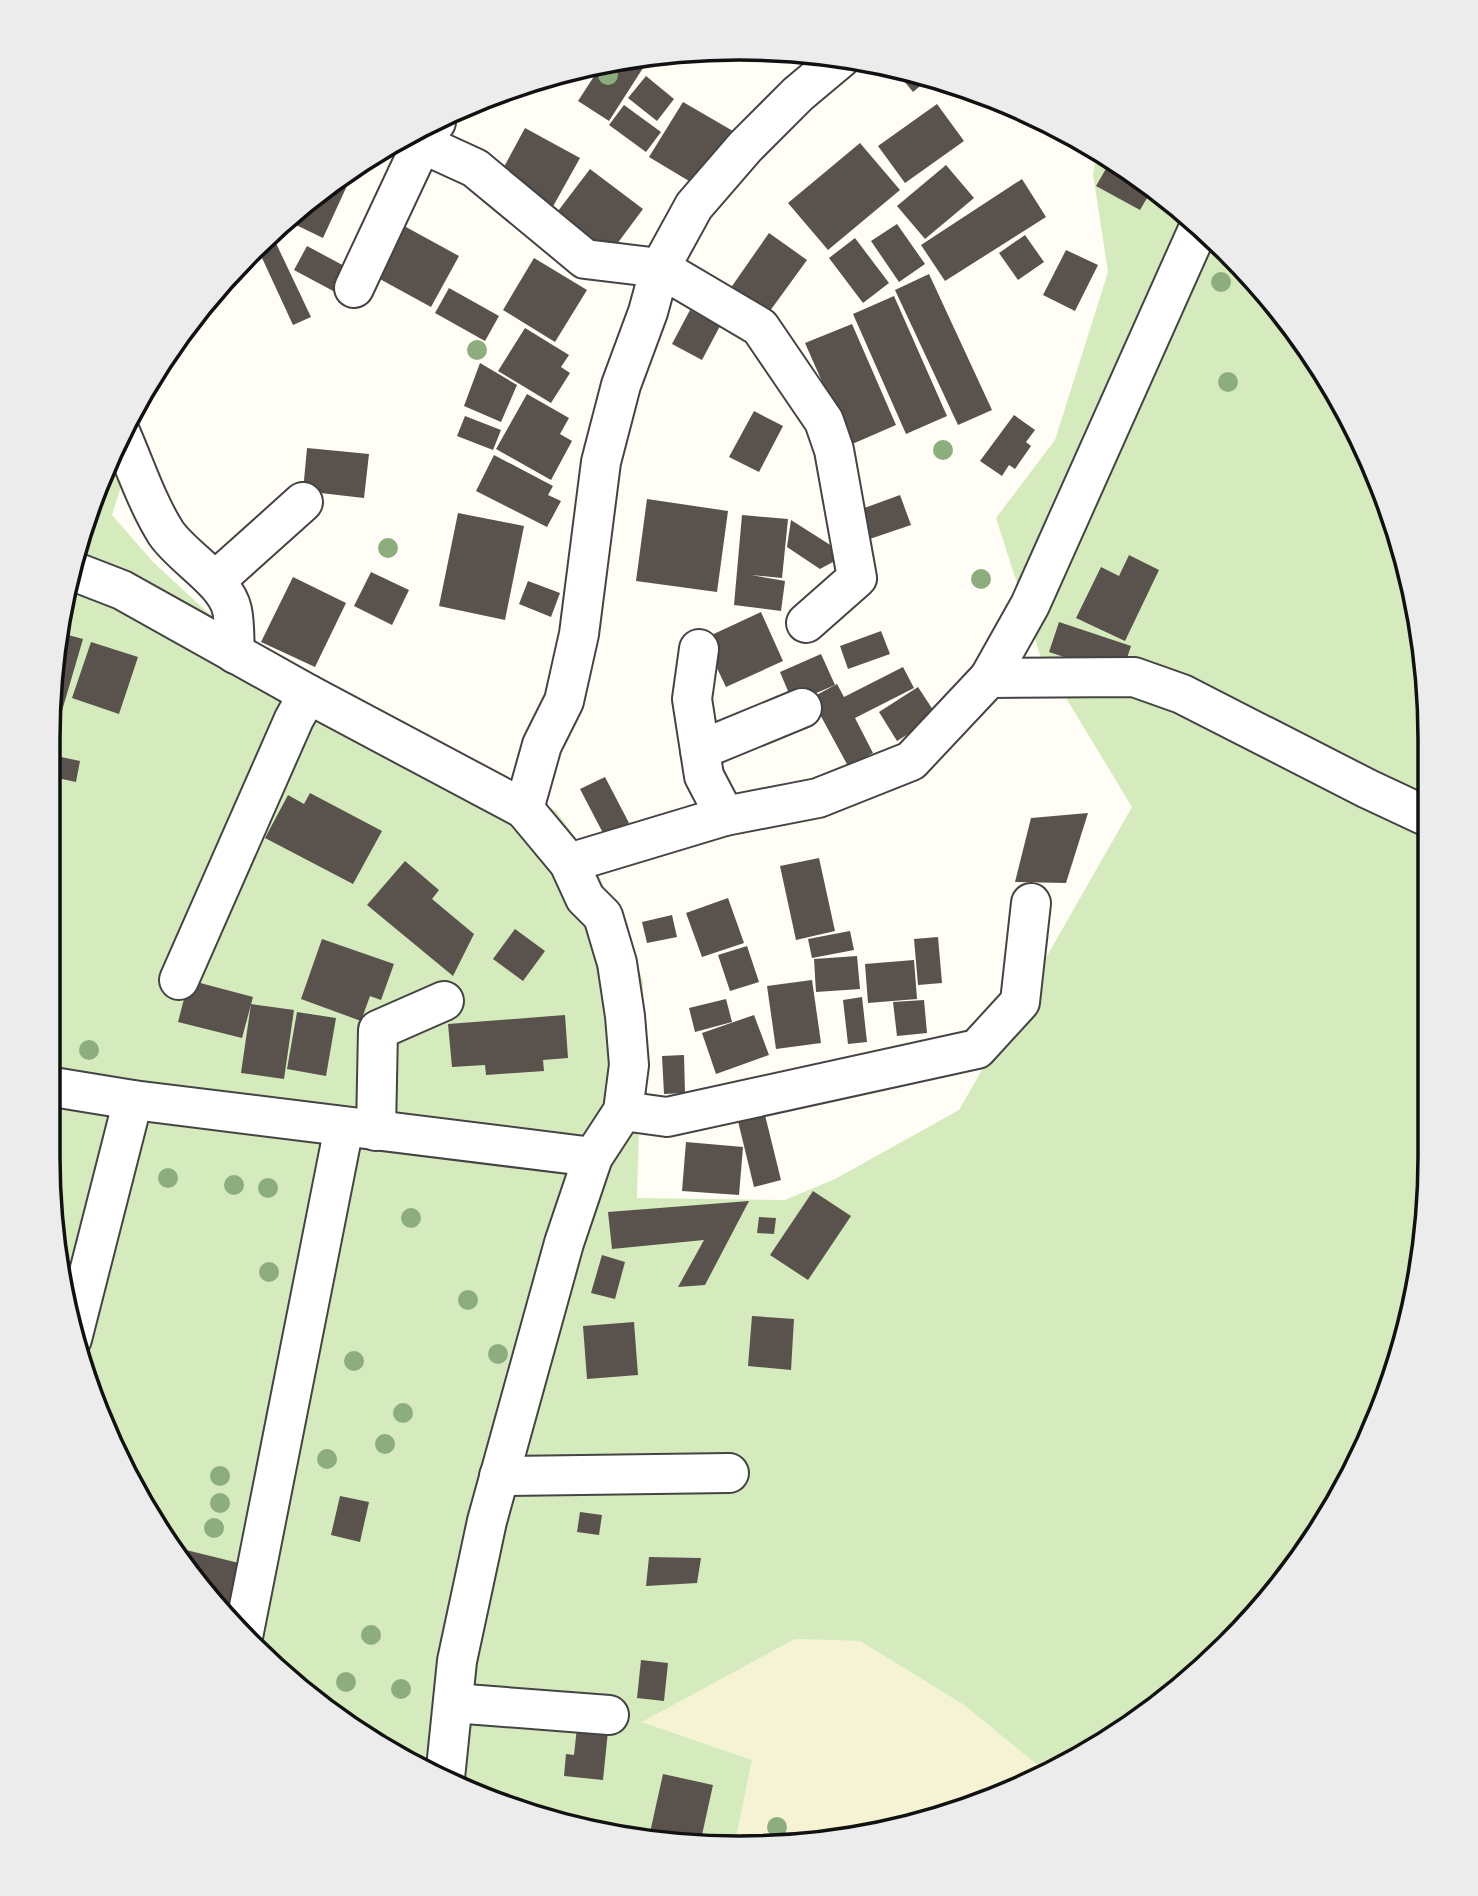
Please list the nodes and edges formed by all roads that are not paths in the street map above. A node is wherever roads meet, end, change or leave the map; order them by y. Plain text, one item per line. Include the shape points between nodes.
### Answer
1 (832, 66) edge
2 (426, 136) edge
3 (418, 141) edge
4 (1195, 236) edge
5 (660, 268) junction
6 (354, 288) dead end
7 (126, 446) edge
8 (303, 502) dead end
9 (80, 574) edge
10 (215, 581) junction
11 (806, 623) dead end
12 (699, 649) dead end
13 (235, 654) junction
14 (989, 678) junction
15 (308, 694) junction
16 (802, 708) dead end
17 (700, 750) junction
18 (524, 809) junction
19 (1418, 812) edge
20 (725, 816) junction
21 (569, 863) junction
22 (1031, 903) dead end
23 (179, 980) dead end
24 (444, 1001) dead end
25 (60, 1088) edge
26 (134, 1100) junction
27 (623, 1111) junction
28 (360, 1129) junction
29 (593, 1157) junction
30 (79, 1314) edge
31 (729, 1473) dead end
32 (499, 1476) junction
33 (246, 1624) edge
34 (453, 1703) junction
35 (609, 1715) dead end
36 (446, 1770) edge

1 - 5 street via 745,147 694,206
2 - 5 street via 475,168 586,259
3 - 6 street
4 - 14 street via 1030,605
5 - 11 street via 760,327 824,421 834,450 858,578
5 - 18 street via 601,462 579,634 564,701 542,745
7 - 10 street via 166,532
8 - 10 street
9 - 13 street via 122,590
10 - 13 street via 232,608
12 - 17 street via 691,699
13 - 15 street
14 - 19 street via 1134,677 1182,694
14 - 20 street via 911,761 817,798
15 - 18 street
15 - 23 street
16 - 17 street
17 - 20 street via 704,776
18 - 21 street
20 - 21 street
21 - 27 street via 585,898 603,916 617,963 629,1065
22 - 27 street via 1020,1002 977,1049 667,1117
24 - 28 street via 378,1030
25 - 26 street
26 - 28 street
26 - 30 street
27 - 29 street
28 - 29 street
28 - 33 street
29 - 32 street via 564,1243
31 - 32 street
32 - 34 street via 459,1648
34 - 35 street
34 - 36 street

